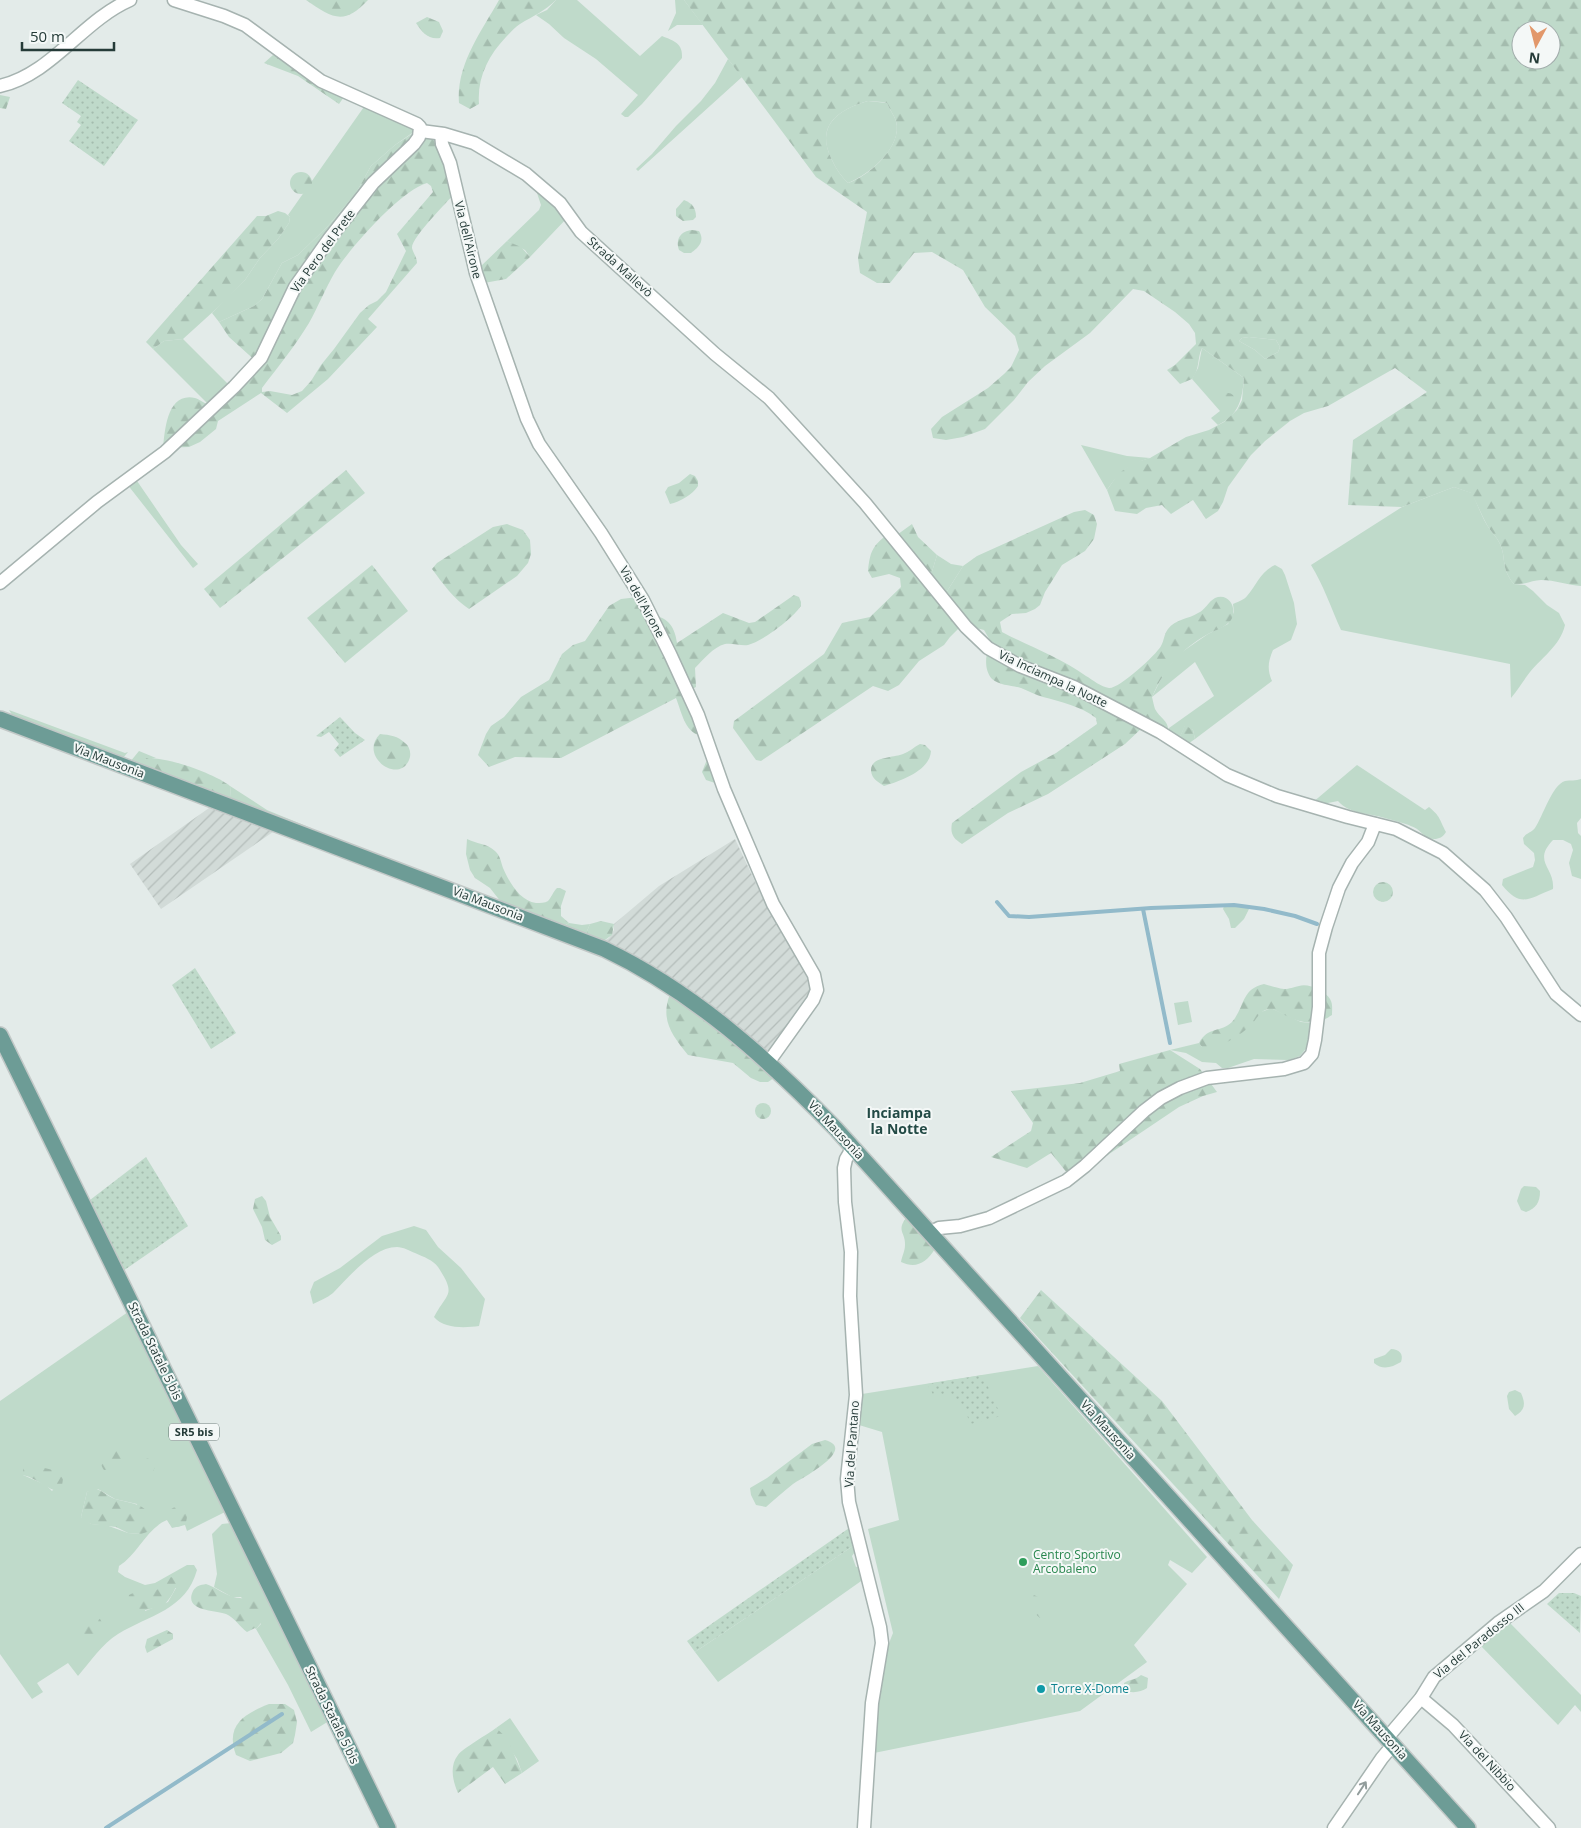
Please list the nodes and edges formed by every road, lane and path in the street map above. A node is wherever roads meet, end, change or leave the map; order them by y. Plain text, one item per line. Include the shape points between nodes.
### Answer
1 (130, 0) edge
2 (174, 0) edge
3 (0, 86) edge
4 (421, 131) junction
5 (441, 134) junction
6 (803, 434) joint
7 (0, 582) edge
8 (0, 719) edge
9 (1375, 824) junction
10 (1581, 1015) edge
11 (0, 1035) edge
12 (768, 1063) junction
13 (853, 1148) junction
14 (931, 1232) junction
15 (1581, 1554) edge
16 (1421, 1698) junction
17 (1390, 1741) junction
18 (388, 1828) edge
19 (864, 1828) edge
20 (1334, 1828) edge
21 (1468, 1828) edge
22 (1549, 1828) edge

1 - 3 street via 88,26 25,77
2 - 4 street via 245,25 321,81 412,121
4 - 5 street, Strada Mallevò
4 - 7 street, Via Pero del Prete via 414,144 373,183 329,239 295,287 261,358 234,387 165,452 97,502
5 - 6 street, Strada Mallevò via 474,143 526,174 560,203 581,232 715,354 769,398
5 - 12 street, Via dell'Airone via 476,273 527,418 543,450 643,600 698,715 724,789 774,904 814,975 817,990 813,1000
6 - 9 street, Via Inciampa la Notte via 865,503 966,627 988,648 1020,666 1074,687 1152,728 1228,775 1277,796
8 - 12 main road, Via Mausonia via 604,949 637,965 686,996
9 - 10 street, Via Inciampa la Notte via 1396,829 1443,853 1485,890 1556,994
9 - 14 street via 1368,842 1339,888 1326,926 1319,954 1315,1040 1312,1054 1304,1063 1284,1069 1207,1078 1180,1088 1144,1111 1066,1180 989,1218
11 - 18 main road, Strada Statale 5 bis / SR5 bis
12 - 13 main road, Via Mausonia
13 - 14 main road, Via Mausonia
13 - 19 street, Via del Pantano via 844,1168 851,1252 850,1296 856,1395 847,1479 849,1502 882,1644 872,1703
14 - 17 main road, Via Mausonia
15 - 16 street, Via del Paradosso III via 1544,1591 1434,1677
16 - 17 street, Via del Paradosso III
16 - 22 street, Via del Nibbio via 1453,1725
20 -> 17 street, Via del Paradosso III
17 - 21 main road, Via Mausonia

